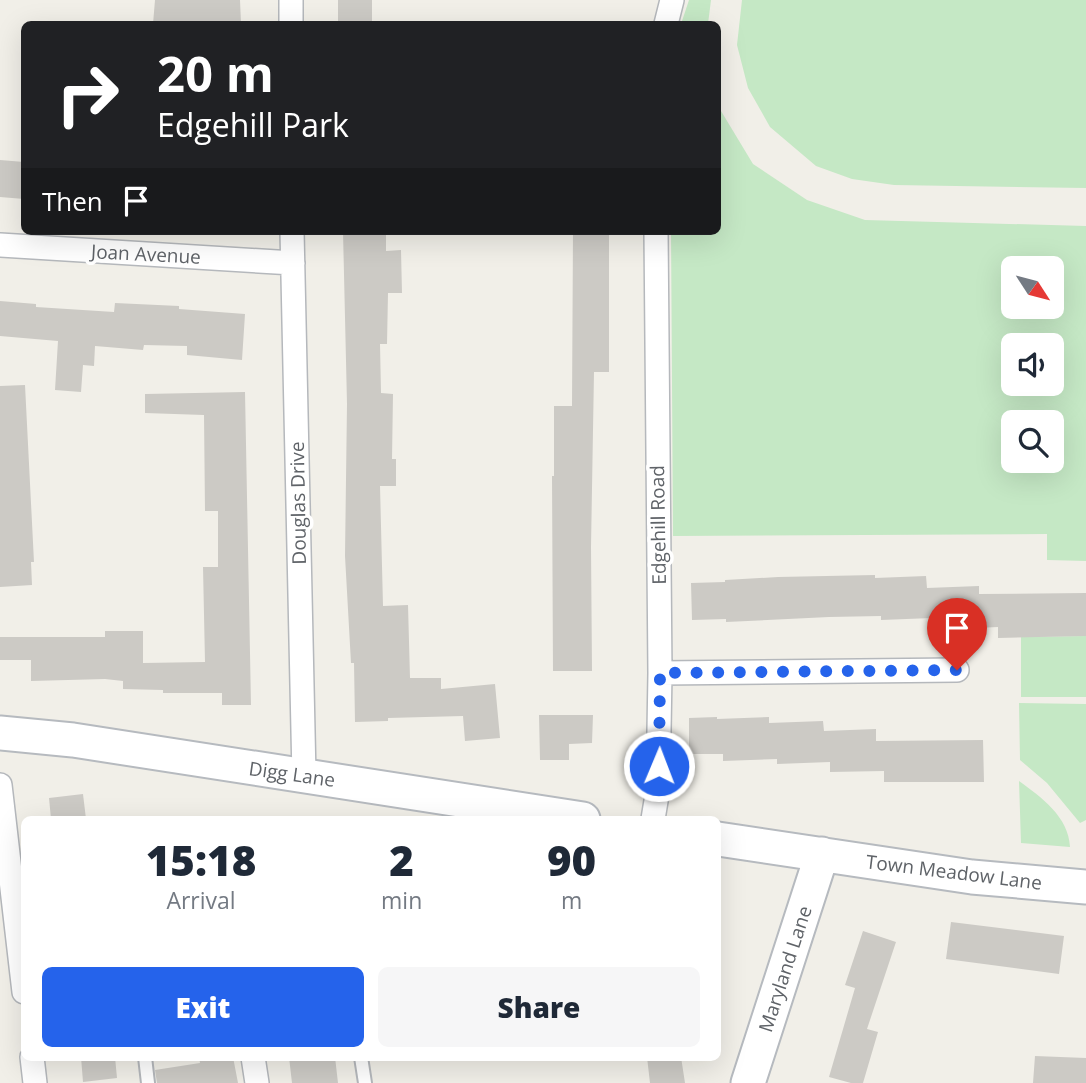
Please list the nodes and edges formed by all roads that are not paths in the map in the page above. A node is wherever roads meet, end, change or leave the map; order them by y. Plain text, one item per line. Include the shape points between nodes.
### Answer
1 (290, 0) edge
2 (672, 0) edge
3 (291, 21) edge
4 (667, 21) edge
5 (292, 235) edge
6 (656, 235) edge
7 (0, 245) edge
8 (292, 262) junction
9 (957, 670) dead end
10 (660, 673) junction
11 (0, 733) edge
12 (304, 776) junction
13 (0, 785) edge
14 (485, 812) edge
15 (541, 816) edge
16 (654, 816) edge
17 (721, 839) edge
18 (822, 854) junction
19 (1086, 887) edge
20 (21, 966) edge
21 (32, 1061) edge
22 (145, 1061) edge
23 (254, 1061) edge
24 (361, 1061) edge
25 (35, 1083) edge
26 (148, 1083) edge
27 (257, 1083) edge
28 (365, 1083) edge
29 (748, 1083) edge

1 - 3 street
2 - 4 street
5 - 8 street, Douglas Drive
6 - 10 street, Edgehill Road
7 - 8 street, Joan Avenue
8 - 12 street, Douglas Drive
9 - 10 street
10 - 16 street, Edgehill Road
11 - 12 street, Digg Lane
12 - 14 street, Digg Lane
13 - 20 street
14 - 15 street, Digg Lane
17 - 18 street
18 - 19 street, Town Meadow Lane via 972,877
18 - 29 street, Maryland Lane
21 - 25 street
22 - 26 lane
23 - 27 street
24 - 28 lane

